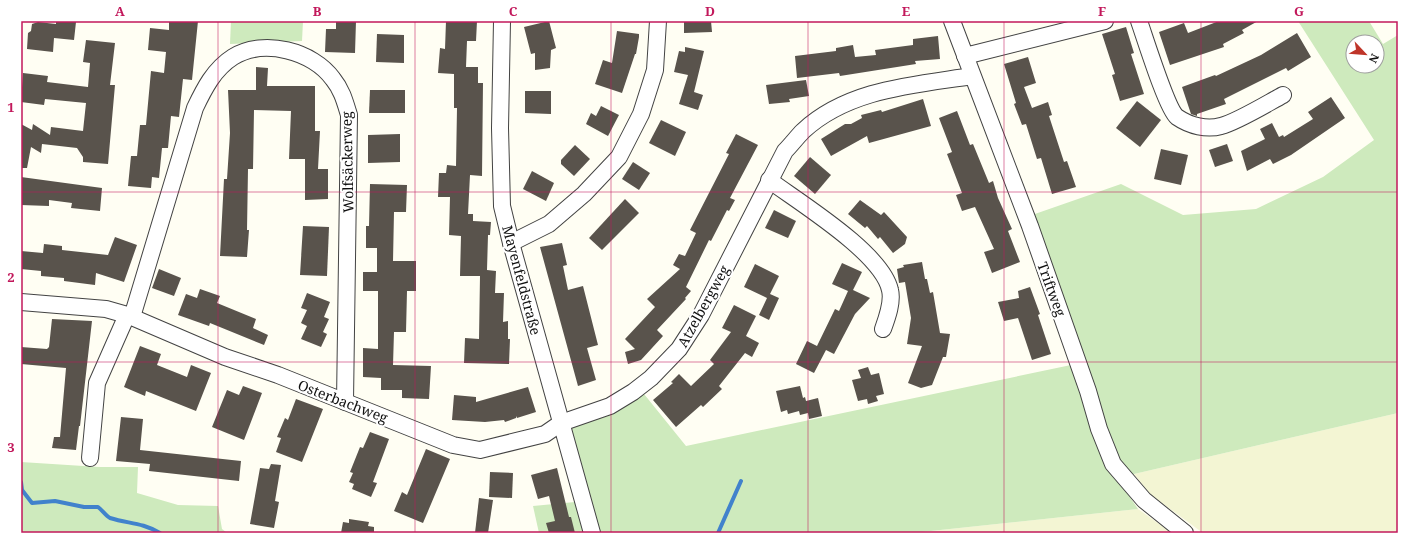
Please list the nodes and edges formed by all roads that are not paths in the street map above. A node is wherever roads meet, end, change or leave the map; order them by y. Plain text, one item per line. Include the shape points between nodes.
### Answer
1 (502, 21) edge
2 (658, 21) edge
3 (952, 21) edge
4 (1105, 21) edge
5 (1140, 21) edge
6 (965, 56) junction
7 (972, 76) junction
8 (1284, 95) dead end
9 (769, 180) junction
10 (511, 243) junction
11 (21, 302) edge
12 (129, 316) junction
13 (883, 329) dead end
14 (345, 402) junction
15 (561, 423) junction
16 (90, 458) dead end
17 (592, 533) edge
18 (1185, 533) edge

1 - 10 street, Mayenfeldstraße via 502,206
2 - 10 street via 656,70 641,114 619,157 584,194 549,224
3 - 6 street, Triftweg
4 - 6 street
5 - 8 street via 1164,91 1176,116 1208,128 1223,126
6 - 7 street, Triftweg
7 - 9 street, Atzelbergweg via 902,87 861,97 839,106 802,131 785,151
7 - 18 street, Triftweg via 1030,226 1113,464 1144,500
9 - 13 street via 854,241 878,266 890,290 888,313
9 - 15 street, Atzelbergweg via 701,315 679,350 633,392 610,406
10 - 15 street, Mayenfeldstraße
11 - 12 street, Osterbachweg via 106,309
12 - 14 street, Osterbachweg via 225,357
12 - 14 street, Wolfsäckerweg via 195,108 204,88 218,69 233,56 269,48 302,55 319,64 333,78 344,95 349,115
12 - 16 street via 97,383
14 - 15 street, Osterbachweg via 453,445 480,450 545,434
15 - 17 street, Mayenfeldstraße

